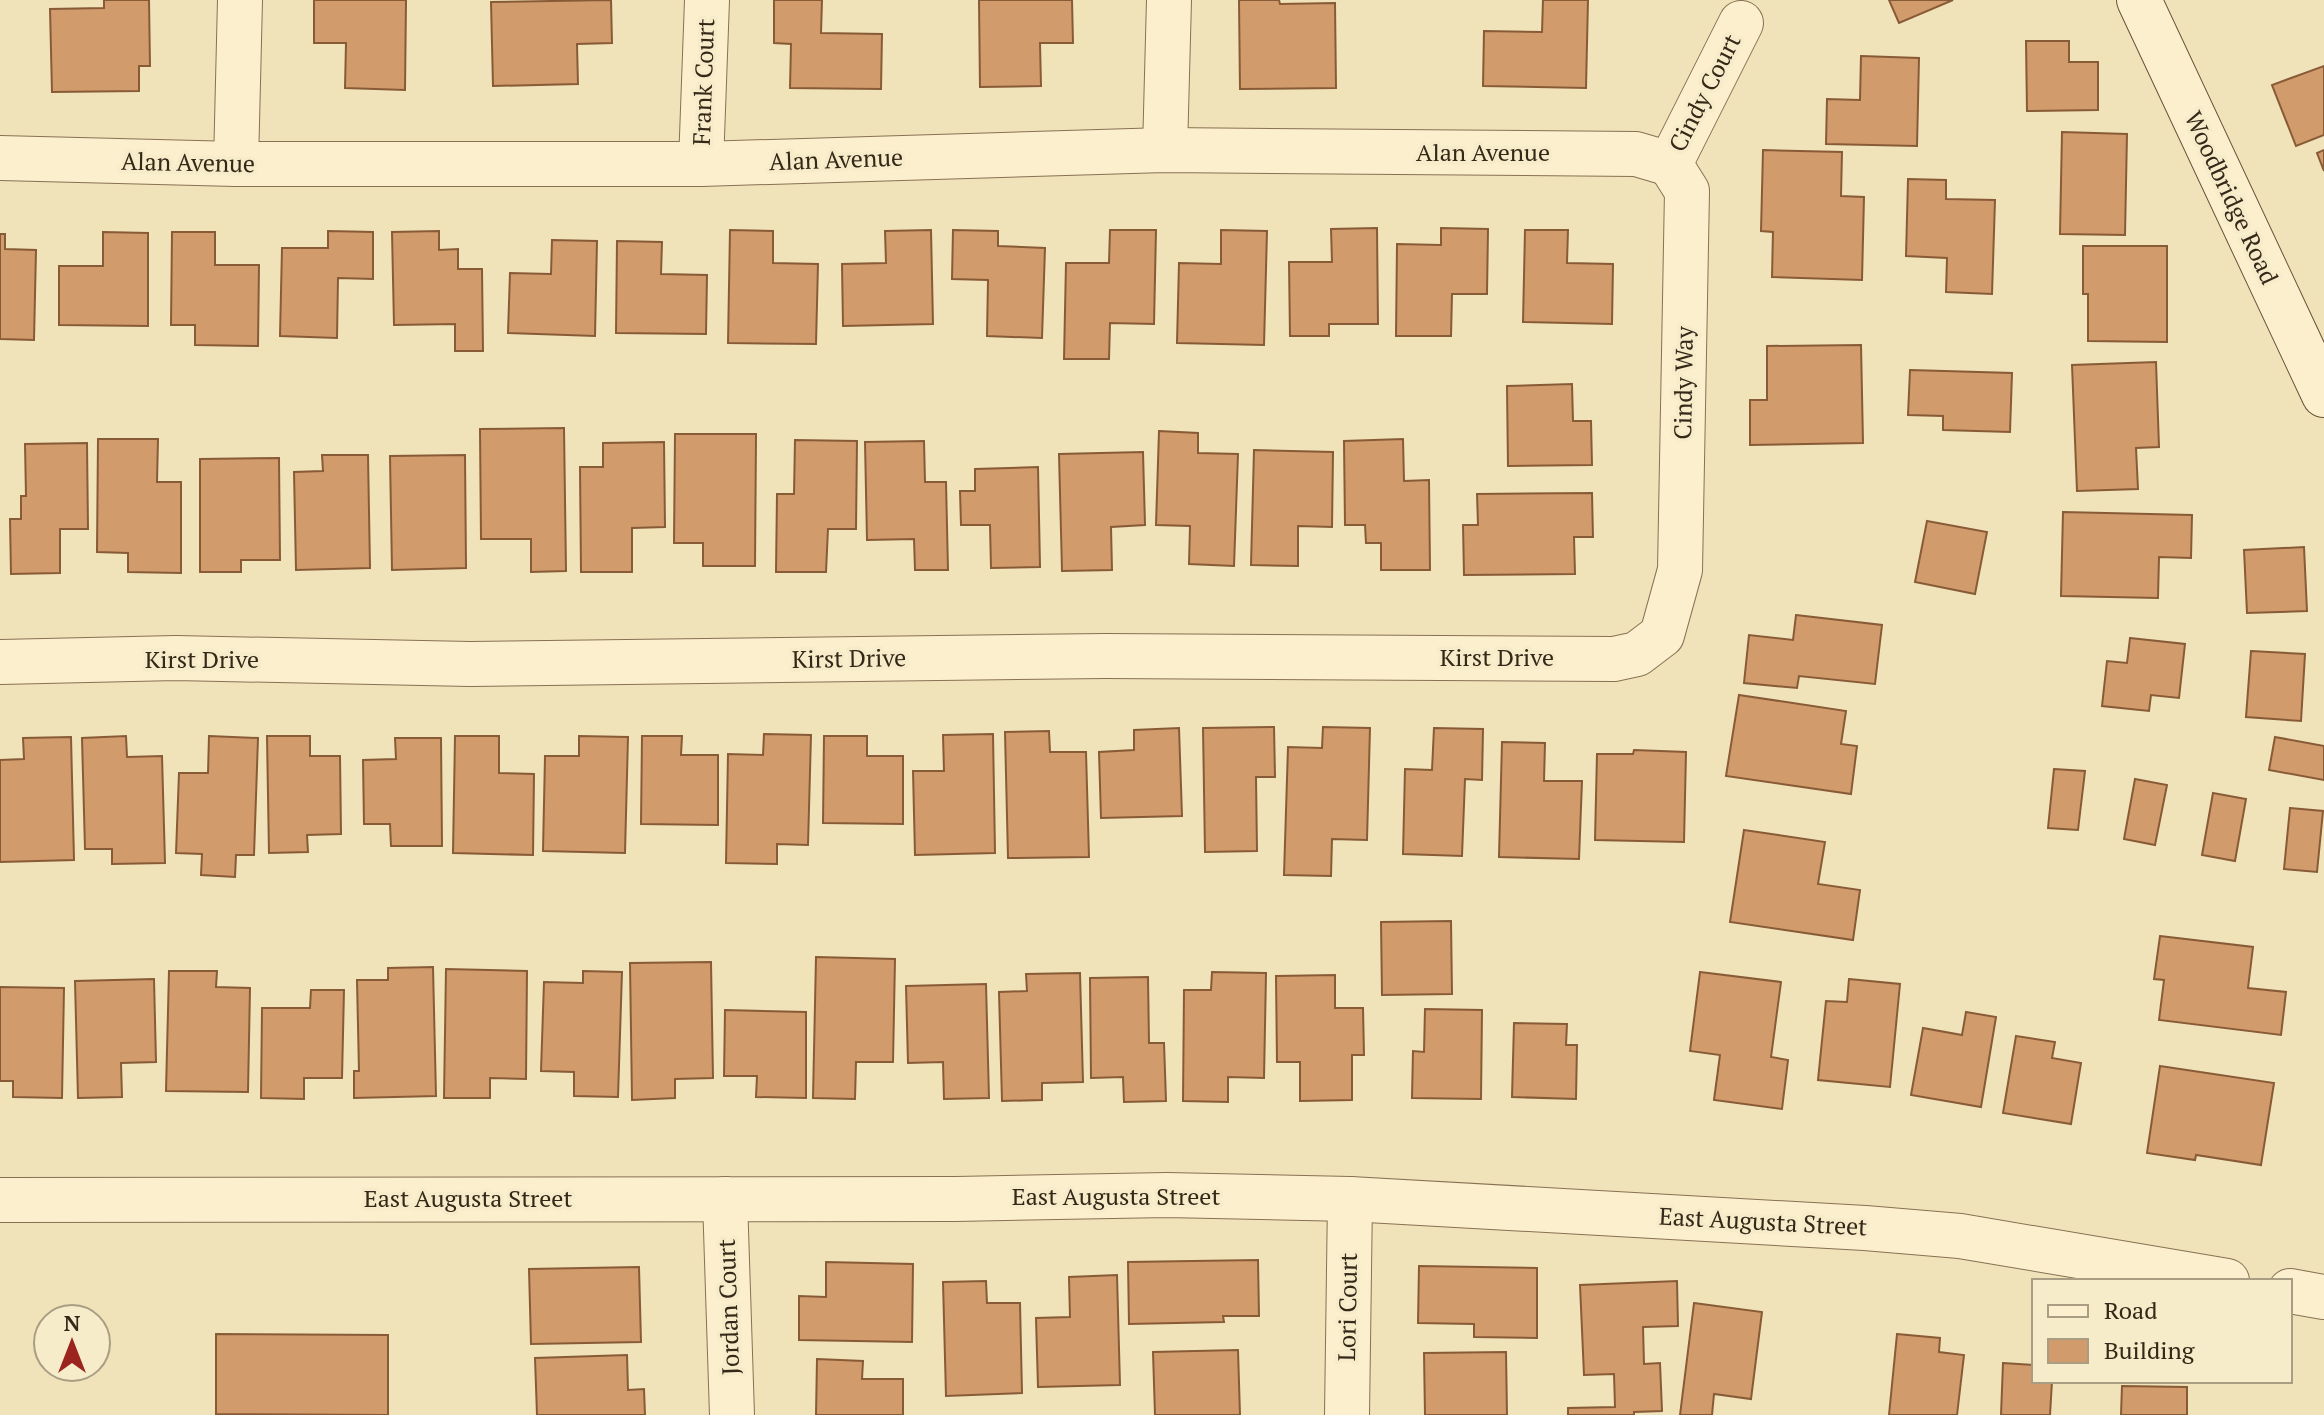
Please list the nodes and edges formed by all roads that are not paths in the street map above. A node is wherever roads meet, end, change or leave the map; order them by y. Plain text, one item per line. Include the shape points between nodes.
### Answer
1 (240, 0) edge
2 (707, 0) edge
3 (1169, 0) edge
4 (2139, 0) edge
5 (1741, 23) dead end
6 (1165, 150) junction
7 (0, 158) edge
8 (236, 164) junction
9 (701, 164) junction
10 (1670, 164) junction
11 (2324, 395) edge
12 (1670, 606) joint
13 (0, 662) edge
14 (725, 1199) junction
15 (1350, 1199) junction
16 (0, 1200) edge
17 (2215, 1279) edge
18 (2292, 1291) edge
19 (2324, 1297) edge
20 (732, 1415) edge
21 (1347, 1415) edge

1 - 8 street
2 - 9 street, Frank Court
3 - 6 street
4 - 11 street, Woodbridge Road
5 - 10 street, Cindy Court
6 - 9 street, Alan Avenue
6 - 10 street, Alan Avenue via 1636,154
7 - 8 street, Alan Avenue
8 - 9 street, Alan Avenue
10 - 12 street, Cindy Way via 1687,191 1680,570
12 - 13 street, Kirst Drive via 1662,635 1637,654 1614,659
14 - 15 street, East Augusta Street
14 - 16 street, East Augusta Street
14 - 20 street, Jordan Court
15 - 17 street, East Augusta Street via 1960,1236
15 - 21 street, Lori Court
18 - 19 street

